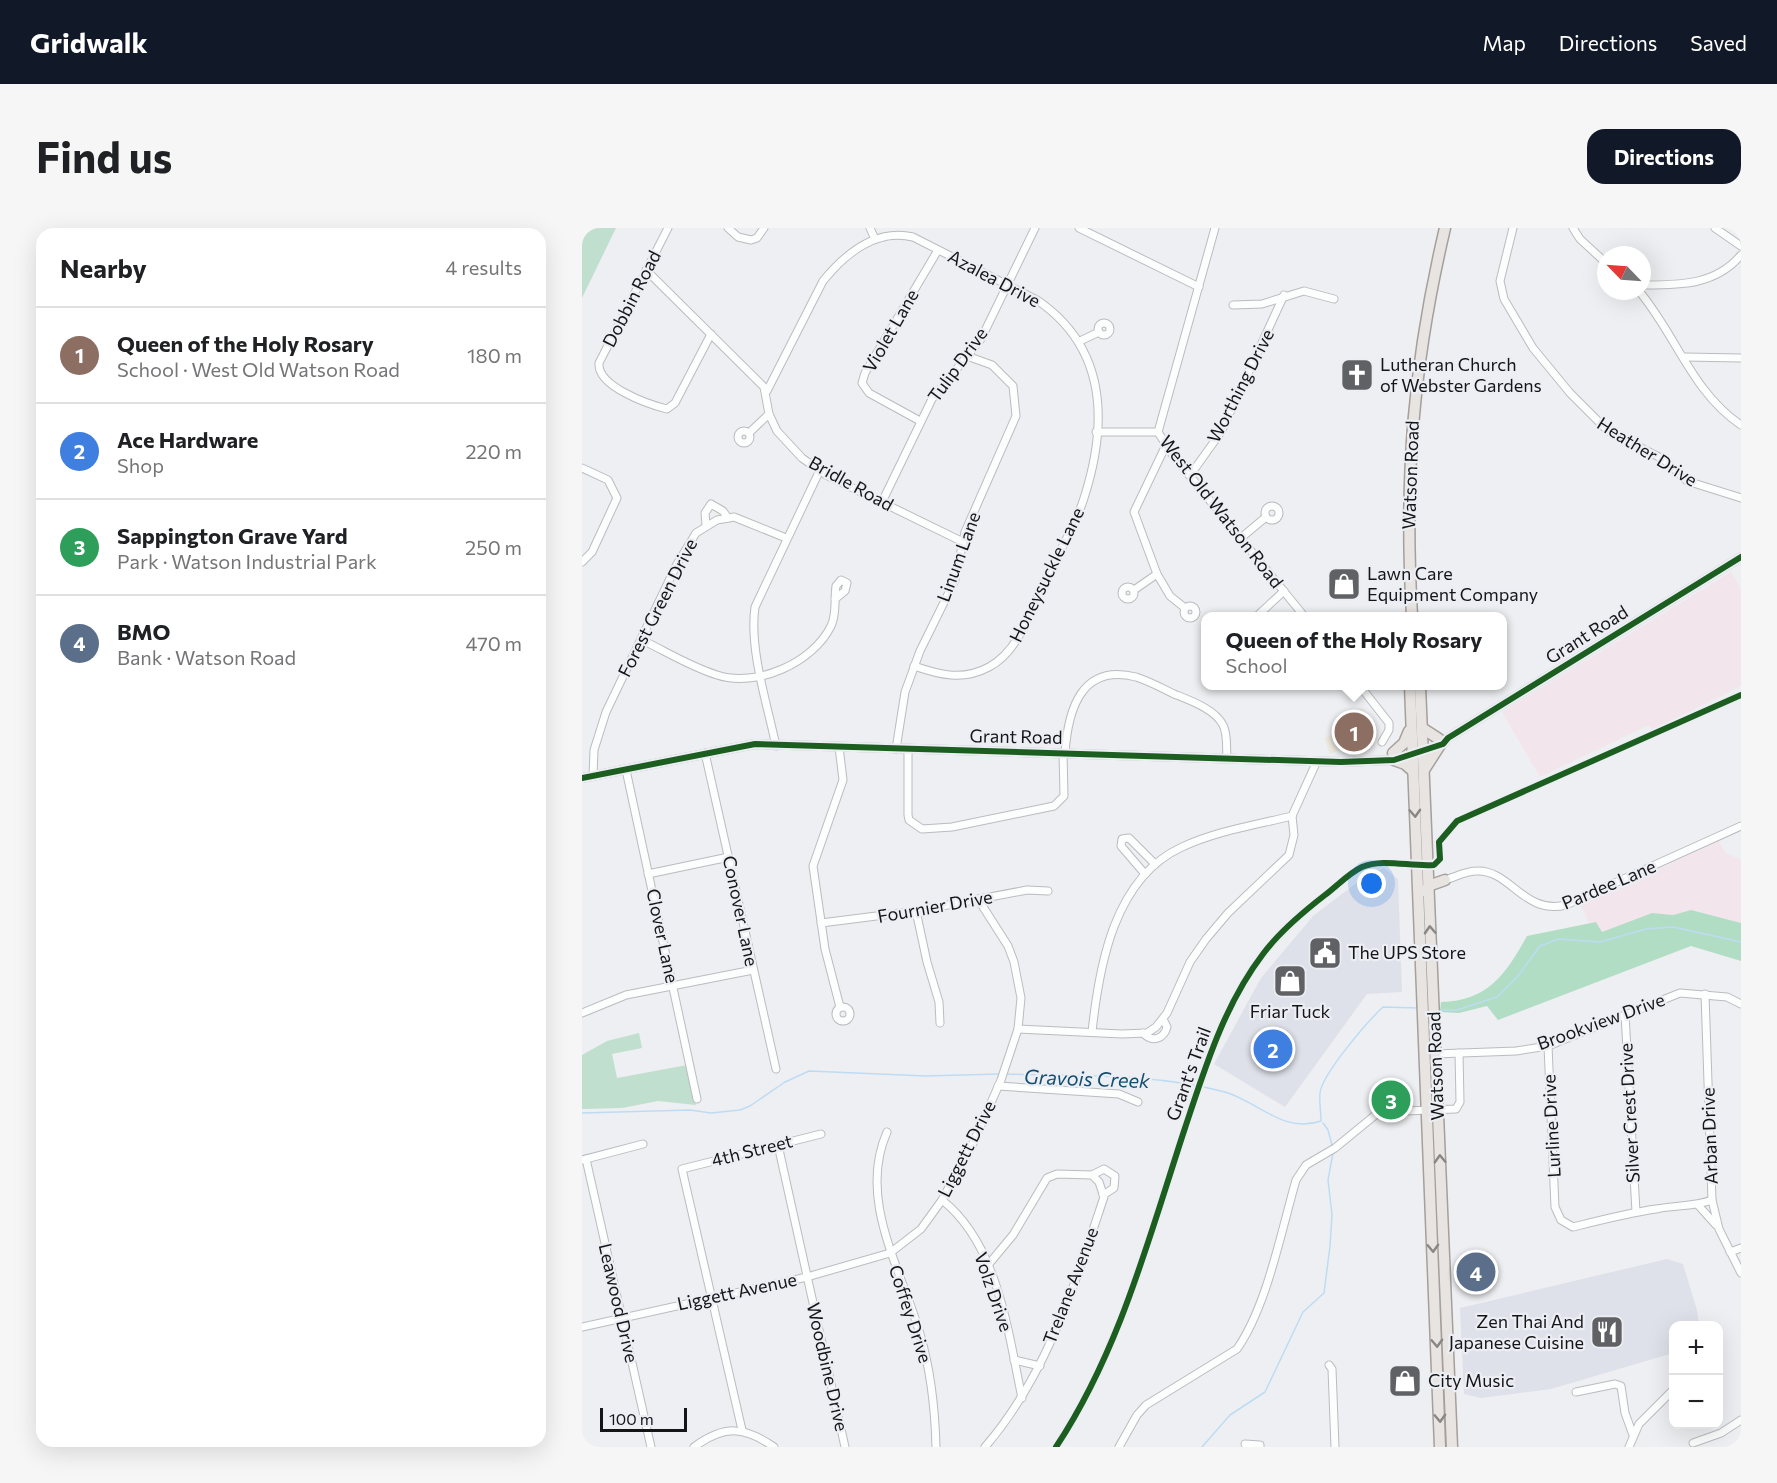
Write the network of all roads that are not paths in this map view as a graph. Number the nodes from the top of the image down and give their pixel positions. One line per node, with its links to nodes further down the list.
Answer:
1 (668, 228): 17 (street, Dobbin Road)
2 (728, 228): 3 (street)
3 (764, 228)
4 (870, 228): 12 (street)
5 (1035, 228): 18 (street, Tulip Drive)
6 (1080, 228): 20 (street)
7 (1215, 228): 20 (street, West Old Watson Road)
8 (1445, 228): 59 (main road, Watson Road)
9 (1513, 228): 42 (street, Heather Drive)
10 (1573, 228): 15 (street)
11 (1715, 228): 13 (street)
12 (874, 237): 14 (street, Azalea Drive); 31 (street)
13 (1741, 246)
14 (938, 249): 18 (street, Azalea Drive); 33 (street, Violet Lane)
15 (1597, 255)
16 (1741, 255): 19 (street)
17 (646, 270): 26 (street); 26 (street, Dobbin Road)
18 (1010, 285): 27 (street, Azalea Drive); 28 (street, Tulip Drive)
19 (1651, 285)
20 (1199, 287): 36 (street, West Old Watson Road)
21 (1284, 295): 22 (street); 24 (street); 41 (street, Worthing Drive)
22 (1334, 299)
23 (1645, 300): 29 (street)
24 (1233, 305)
25 (1099, 332): 27 (street)
26 (711, 334): 31 (street)
27 (1080, 341): 35 (street, Azalea Drive)
28 (967, 356): 33 (street, Tulip Drive); 49 (street, Linum Lane)
29 (1684, 357): 30 (street); 34 (street)
30 (1741, 358)
31 (767, 391): 32 (street, Bridle Road)
32 (769, 414): 37 (street); 40 (street, Bridle Road)
33 (920, 421): 43 (street, Tulip Drive)
34 (1741, 425)
35 (1096, 432): 36 (street); 61 (street, Honeysuckle Lane)
36 (1158, 432): 38 (street, West Old Watson Road)
37 (749, 433)
38 (1166, 445): 41 (street, West Old Watson Road); 52 (street)
39 (582, 468): 51 (street)
40 (820, 470): 43 (street, Bridle Road); 48 (street)
41 (1191, 474): 47 (street, West Old Watson Road)
42 (1741, 498)
43 (882, 502): 49 (street, Bridle Road)
44 (1266, 517): 47 (street)
45 (728, 518): 46 (street, Forest Green Drive); 46 (street); 48 (street)
46 (706, 525): 60 (street, Forest Green Drive)
47 (1242, 537): 54 (street, West Old Watson Road)
48 (786, 538): 62 (street)
49 (963, 542): 61 (street, Linum Lane)
50 (1741, 557): 67 (street, Grant Road)
51 (582, 562)
52 (1157, 574): 53 (street); 56 (street)
53 (1134, 590)
54 (1284, 591): 57 (street); 58 (street, West Old Watson Road)
55 (835, 599): 62 (street)
56 (1185, 608)
57 (1261, 612)
58 (1301, 612)
59 (1412, 612)
60 (642, 640): 62 (street); 81 (street, Forest Green Drive)
61 (914, 666): 71 (street, Linum Lane)
62 (762, 676): 69 (street)
63 (1363, 690): 68 (street)
64 (1411, 690): 66 (main road, Watson Road)
65 (1420, 690): 66 (main road, Watson Road)
66 (1417, 726): 67 (main road); 73 (main road, Watson Road); 77 (main road)
67 (1442, 741): 73 (street, Grant Road); 80 (main road)
68 (1382, 742)
69 (776, 746): 70 (street, Grant Road); 75 (street, Grant Road)
70 (839, 747): 71 (street, Grant Road); 94 (street)
71 (896, 749): 72 (street, Grant Road)
72 (908, 750): 74 (street, Grant Road); 74 (street)
73 (1417, 750): 77 (street, Grant Road); 80 (main road, Watson Road)
74 (1064, 752): 76 (street, Grant Road); 76 (street)
75 (705, 753): 79 (street, Grant Road); 85 (street, Conover Lane)
76 (1227, 757): 78 (street, Grant Road)
77 (1391, 757): 78 (street, Grant Road); 80 (main road)
78 (1317, 761): 83 (street)
79 (626, 770): 81 (street, Grant Road); 87 (street, Clover Lane)
80 (1418, 771): 90 (main road, Watson Road, one-way to 90); 90 (main road, Watson Road)
81 (593, 776): 82 (street, Grant Road)
82 (582, 778)
83 (1292, 816): 86 (street); 105 (street)
84 (1741, 826): 89 (street, Pardee Lane)
85 (729, 857): 87 (street); 95 (street, Conover Lane)
86 (1155, 864): 88 (street); 88 (street)
87 (648, 874): 96 (street, Clover Lane)
88 (1145, 874): 105 (street)
89 (1445, 880): 90 (main road); 90 (main road)
90 (1425, 889): 102 (main road, Watson Road)
91 (1048, 891): 92 (street, Fournier Drive)
92 (978, 899): 93 (street, Fournier Drive); 104 (street, Liggett Drive)
93 (916, 911): 94 (street, Fournier Drive); 103 (street)
94 (821, 923): 99 (street)
95 (753, 970): 96 (street); 109 (street, Conover Lane)
96 (672, 986): 100 (street); 111 (street, Clover Lane)
97 (1705, 994): 98 (street, Brookview Drive); 101 (street, Brookview Drive); 122 (street, Arban Drive)
98 (1741, 1004)
99 (840, 1007)
100 (582, 1013)
101 (1625, 1014): 106 (street, Brookview Drive); 124 (street, Silver Crest Drive)
102 (1429, 1018): 108 (main road, Watson Road); 113 (main road, Watson Road)
103 (940, 1023)
104 (1018, 1029): 105 (street); 110 (street, Liggett Drive)
105 (1092, 1032)
106 (1548, 1046): 107 (street, Brookview Drive); 124 (street, Lurline Drive)
107 (1459, 1053): 108 (street, Brookview Drive); 113 (street)
108 (1435, 1054): 113 (main road, Watson Road)
109 (776, 1069)
110 (1000, 1083): 112 (street); 121 (street, Liggett Drive)
111 (697, 1099)
112 (1138, 1102)
113 (1433, 1111): 154 (street); 156 (main road, Watson Road, one-way to 156); 157 (main road, Watson Road, one-way to 113)
114 (887, 1132): 127 (street, Coffey Drive)
115 (821, 1134): 117 (street, 4th Street)
116 (643, 1144): 118 (street)
117 (778, 1145): 131 (street, Woodbine Drive); 132 (street, 4th Street)
118 (584, 1159): 133 (street, Leawood Drive)
119 (1092, 1175): 120 (street); 120 (street, Trelane Avenue); 129 (street)
120 (1103, 1195): 137 (street, Trelane Avenue)
121 (942, 1200): 127 (street, Liggett Drive); 129 (street, Volz Drive)
122 (1712, 1200): 123 (street); 125 (street, Arban Drive)
123 (1698, 1205): 124 (street); 125 (street)
124 (1636, 1212)
125 (1719, 1229): 128 (street, Arban Drive)
126 (1741, 1248): 128 (street)
127 (890, 1252): 131 (street, Liggett Avenue); 152 (street, Coffey Drive)
128 (1730, 1252): 130 (street, Arban Drive)
129 (988, 1265): 135 (street, Volz Drive)
130 (1741, 1273)
131 (807, 1277): 132 (street, Liggett Avenue); 151 (street, Woodbine Drive)
132 (712, 1296): 133 (street, Liggett Avenue); 142 (street)
133 (622, 1318): 134 (street, Liggett Avenue); 148 (street, Leawood Drive)
134 (582, 1327)
135 (1014, 1360): 137 (street); 140 (street, Volz Drive)
136 (1329, 1365): 155 (street)
137 (1040, 1366): 140 (street, Trelane Avenue)
138 (1576, 1392): 143 (street)
139 (1669, 1393): 143 (street)
140 (1022, 1398): 153 (street, Trelane Avenue)
141 (1741, 1420): 144 (street)
142 (742, 1430): 149 (street); 150 (street)
143 (1633, 1435): 158 (street)
144 (1694, 1443)
145 (1245, 1444): 147 (street)
146 (1269, 1444): 147 (street)
147 (1260, 1446)
148 (651, 1447)
149 (694, 1447)
150 (774, 1447)
151 (845, 1447)
152 (936, 1447)
153 (985, 1447)
154 (1119, 1447)
155 (1335, 1447)
156 (1440, 1447)
157 (1452, 1447)
158 (1629, 1447)

